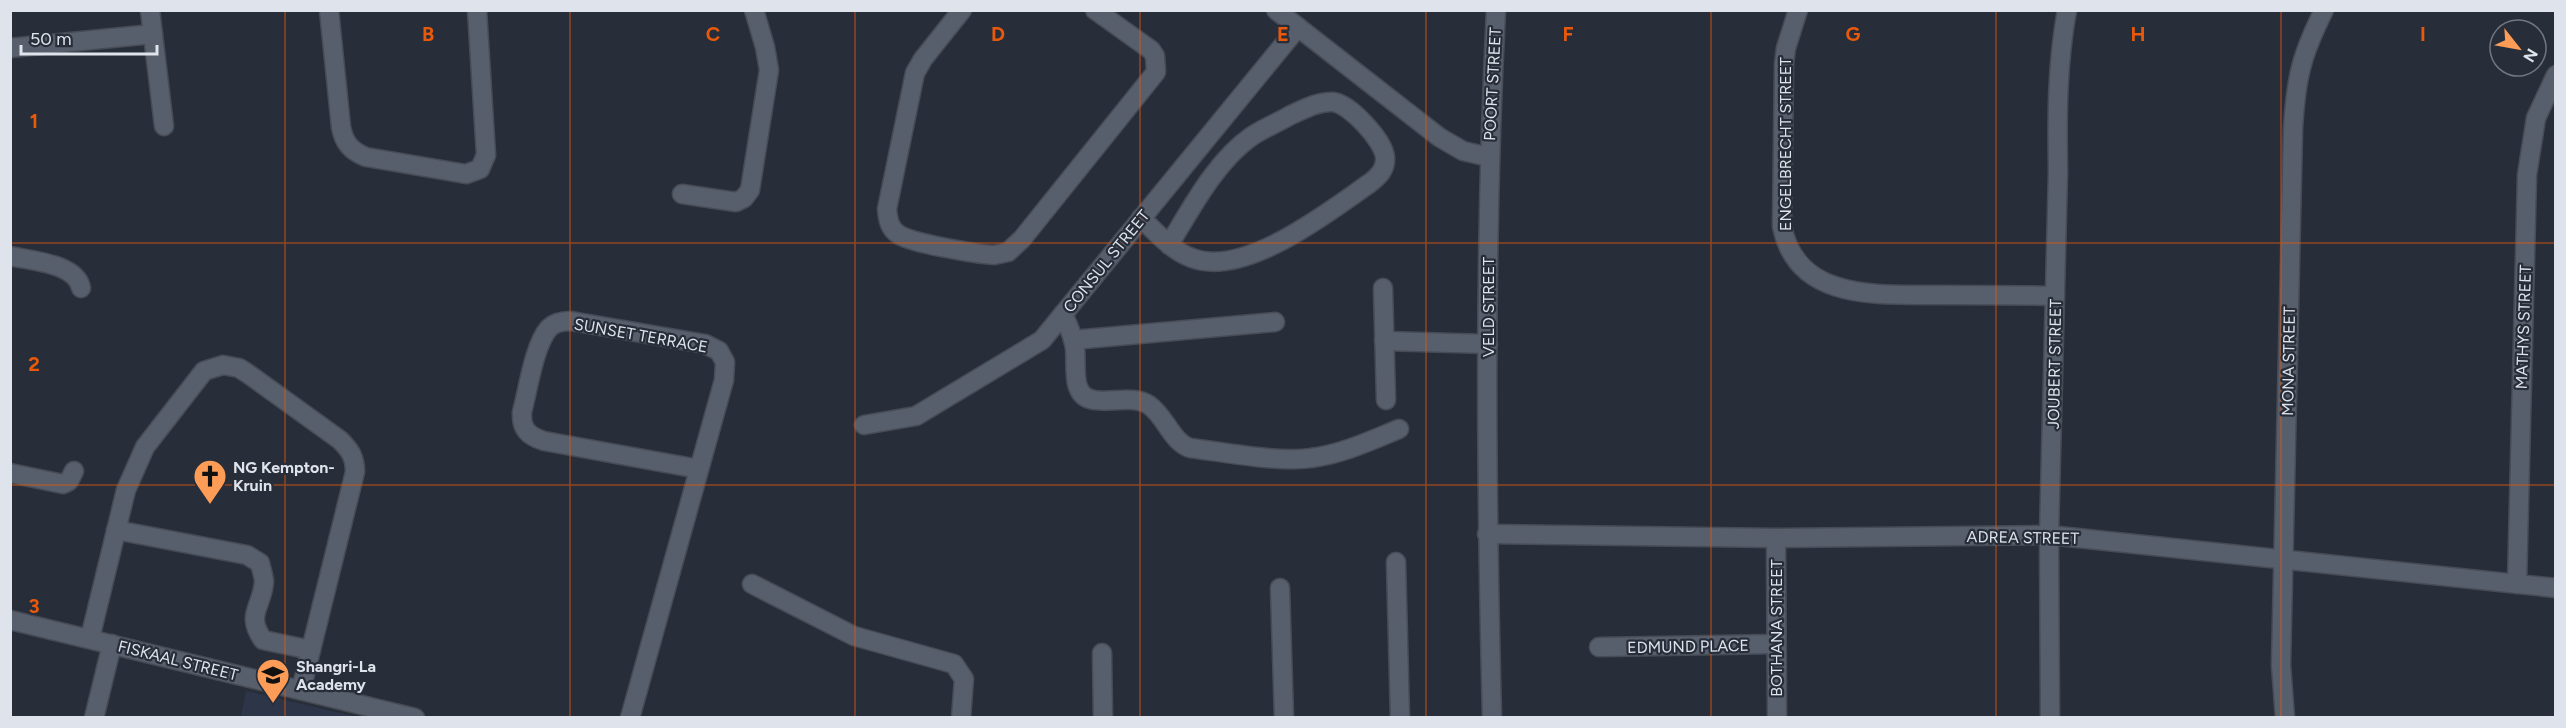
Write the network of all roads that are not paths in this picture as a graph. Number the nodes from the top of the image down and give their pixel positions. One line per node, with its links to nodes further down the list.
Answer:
1 (150, 10): 13 (street)
2 (329, 10): 3 (street)
3 (477, 10)
4 (754, 10): 18 (street)
5 (962, 10): 6 (street)
6 (1095, 10)
7 (1276, 10): 12 (street)
8 (1496, 10): 17 (street, POORT STREET)
9 (1798, 10): 24 (street, ENGELBRECHT STREET)
10 (2067, 10): 24 (street, JOUBERT STREET)
11 (2324, 10): 40 (street, MONA STREET)
12 (1298, 27): 17 (street); 19 (street, CONSUL STREET)
13 (153, 34): 14 (street); 16 (street)
14 (10, 48)
15 (2556, 75): 43 (street, MATHYS STREET)
16 (164, 126)
17 (1489, 157): 29 (street, VELD STREET)
18 (682, 194)
19 (1141, 218): 20 (street); 25 (street, CONSUL STREET)
20 (1169, 245): 20 (street)
21 (10, 256): 22 (street)
22 (81, 288)
23 (1383, 288): 28 (street)
24 (2055, 296): 38 (street, JOUBERT STREET)
25 (1063, 314): 27 (street); 31 (street, CONSUL STREET)
26 (1275, 322): 27 (street)
27 (1073, 340): 32 (street)
28 (1384, 341): 29 (street); 30 (street)
29 (1488, 344): 37 (street, VELD STREET)
30 (1386, 400)
31 (864, 425)
32 (1399, 429)
33 (699, 468): 33 (street, SUNSET TERRACE); 56 (street, SUNSET TERRACE)
34 (74, 471): 35 (street)
35 (10, 473)
36 (116, 530): 47 (street); 51 (street); 51 (street)
37 (1487, 534): 39 (street, ADREA STREET); 61 (street, VELD STREET)
38 (2049, 534): 39 (street, ADREA STREET); 40 (street, ADREA STREET); 63 (street, JOUBERT STREET)
39 (1776, 538): 49 (street, BOTHANA STREET)
40 (2284, 558): 43 (street, ADREA STREET); 64 (street, MONA STREET)
41 (1396, 562): 60 (street)
42 (752, 584): 57 (street)
43 (2517, 584): 45 (street, ADREA STREET)
44 (1280, 588): 59 (street)
45 (2556, 588)
46 (10, 620): 47 (street, FISKAAL STREET)
47 (90, 638): 48 (street, FISKAAL STREET)
48 (112, 644): 53 (street, FISKAAL STREET); 54 (street)
49 (1776, 644): 50 (street, EDMUND PLACE); 62 (street, BOTHANA STREET)
50 (1599, 647)
51 (311, 650): 53 (street)
52 (1102, 653): 58 (street)
53 (301, 690): 55 (street, FISKAAL STREET)
54 (94, 717)
55 (415, 717)
56 (630, 717)
57 (961, 717)
58 (1103, 717)
59 (1284, 717)
60 (1401, 717)
61 (1492, 717)
62 (1777, 717)
63 (2050, 717)
64 (2285, 717)

